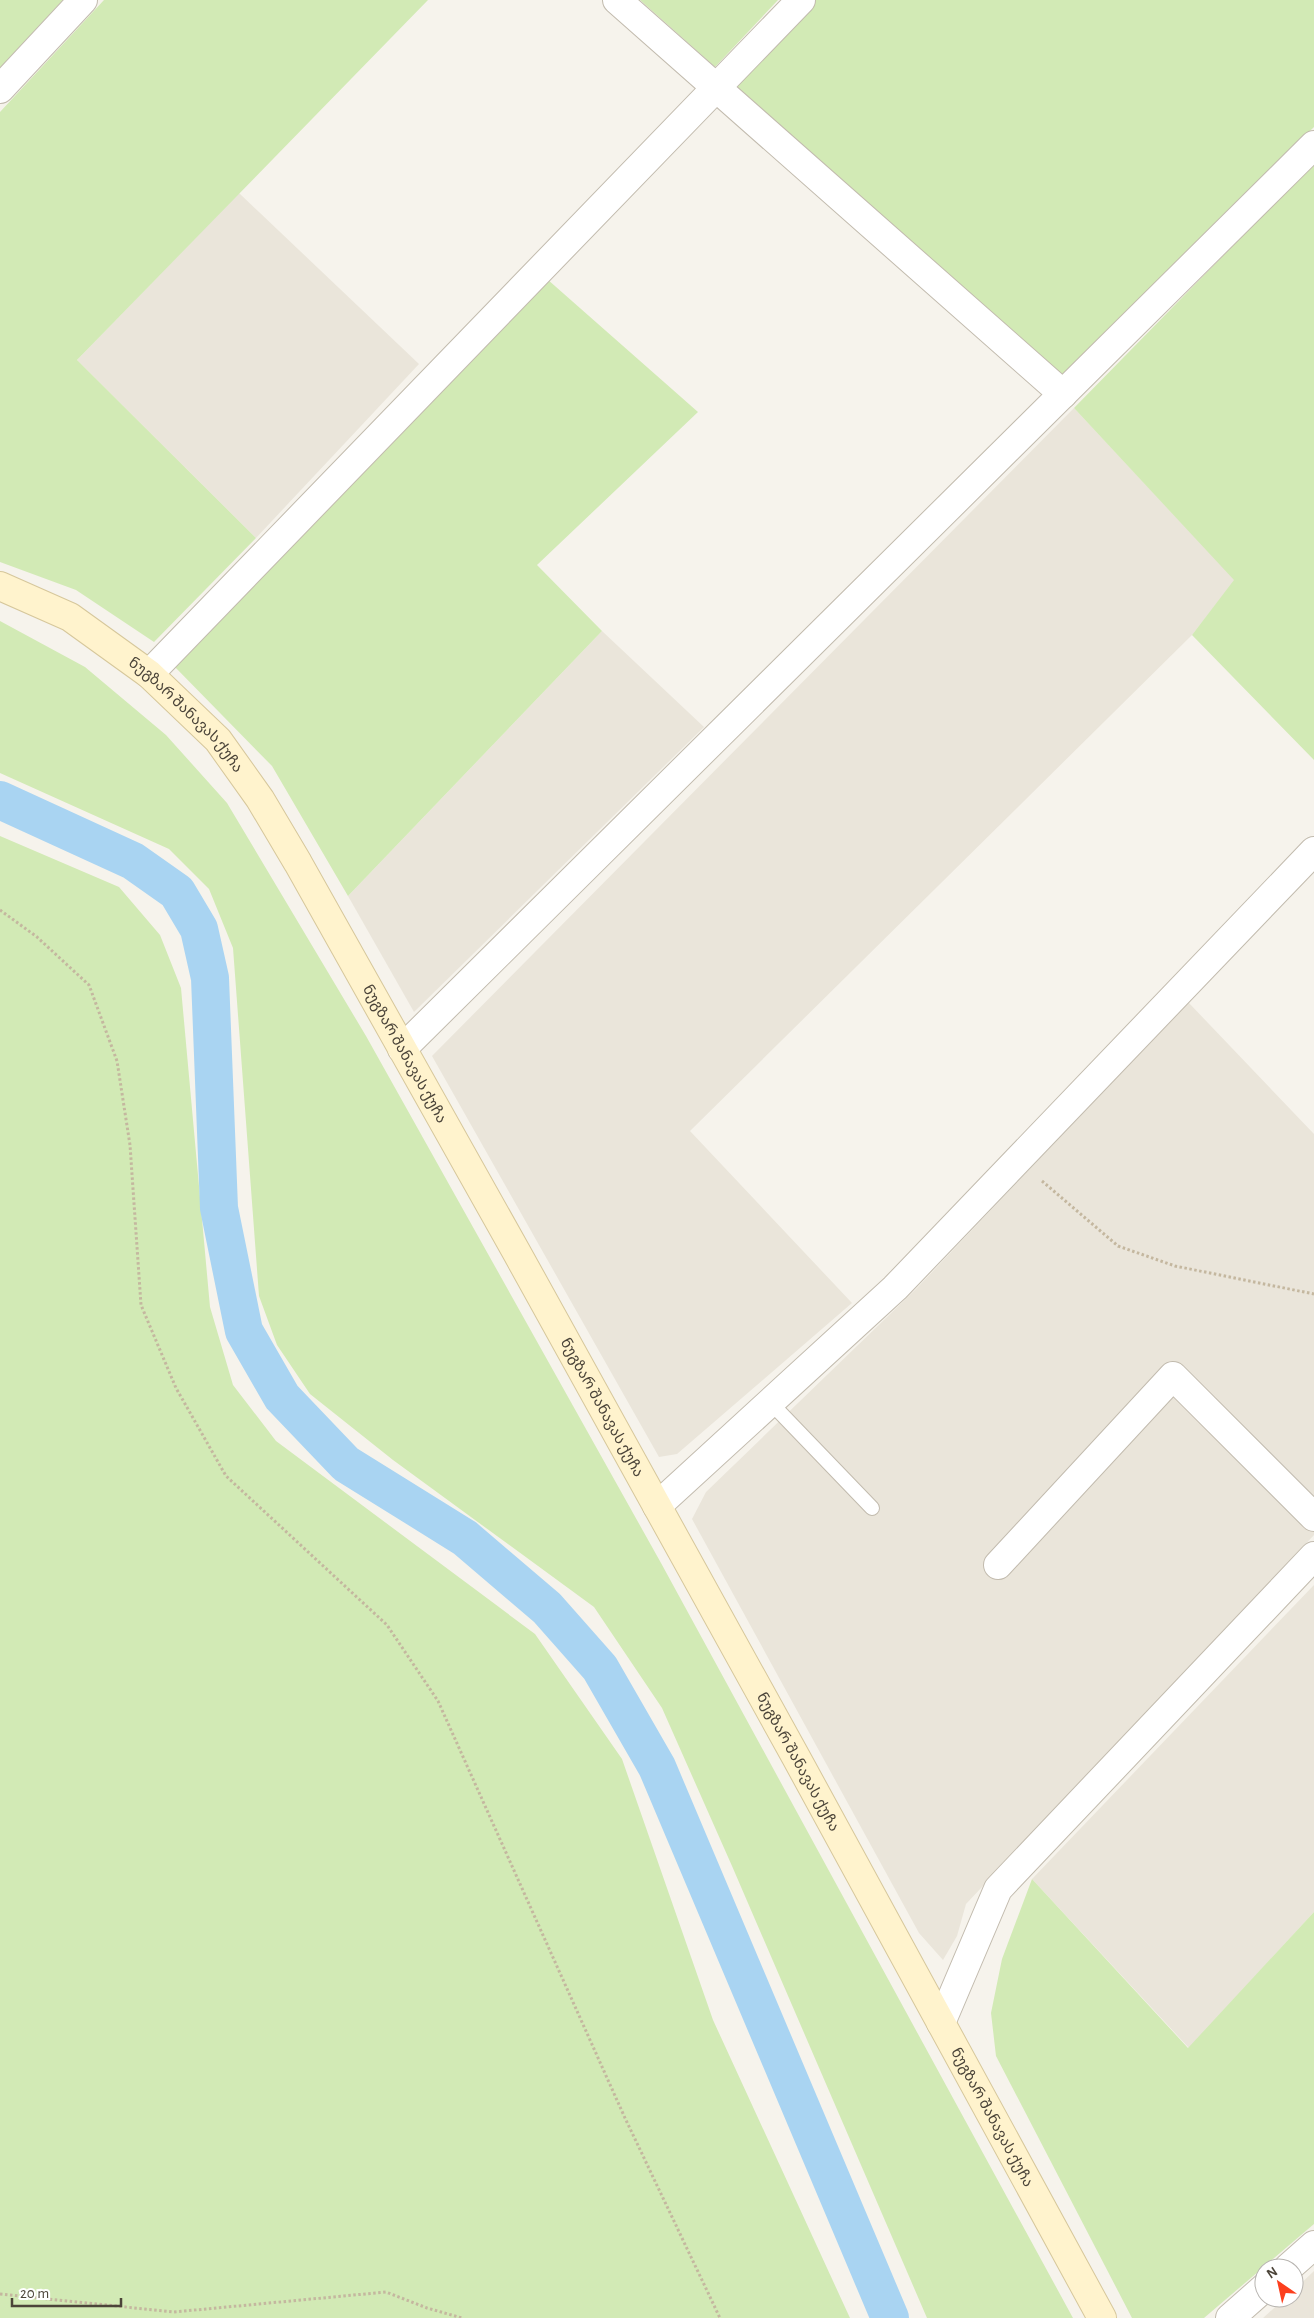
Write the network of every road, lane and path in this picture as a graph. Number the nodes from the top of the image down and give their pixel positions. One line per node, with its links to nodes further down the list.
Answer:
1 (83, 0): 5 (street)
2 (617, 0): 4 (street)
3 (801, 0): 4 (street)
4 (717, 88): 7 (street); 9 (street)
5 (0, 90)
6 (1314, 145): 7 (street)
7 (1063, 394): 12 (street)
8 (0, 586): 9 (main road, ნუგზარ შანავას ქუჩა)
9 (149, 674): 12 (main road, ნუგზარ შანავას ქუჩა)
10 (1314, 851): 13 (street)
11 (0, 910): 27 (path)
12 (402, 1049): 16 (main road, ნუგზარ შანავას ქუჩა)
13 (1018, 1160): 14 (path); 15 (street)
14 (1314, 1294)
15 (770, 1402): 16 (street); 17 (lane)
16 (657, 1506): 21 (main road, ნუგზარ შანავას ქუჩა)
17 (872, 1508)
18 (1314, 1517): 20 (street)
19 (1314, 1556): 21 (street)
20 (998, 1565)
21 (941, 2023): 28 (main road, ნუგზარ შანავას ქუჩა)
22 (1314, 2245): 23 (street)
23 (1299, 2258)
24 (0, 2294): 26 (path)
25 (1254, 2297): 29 (street)
26 (462, 2318)
27 (720, 2318)
28 (1102, 2318)
29 (1230, 2318)

